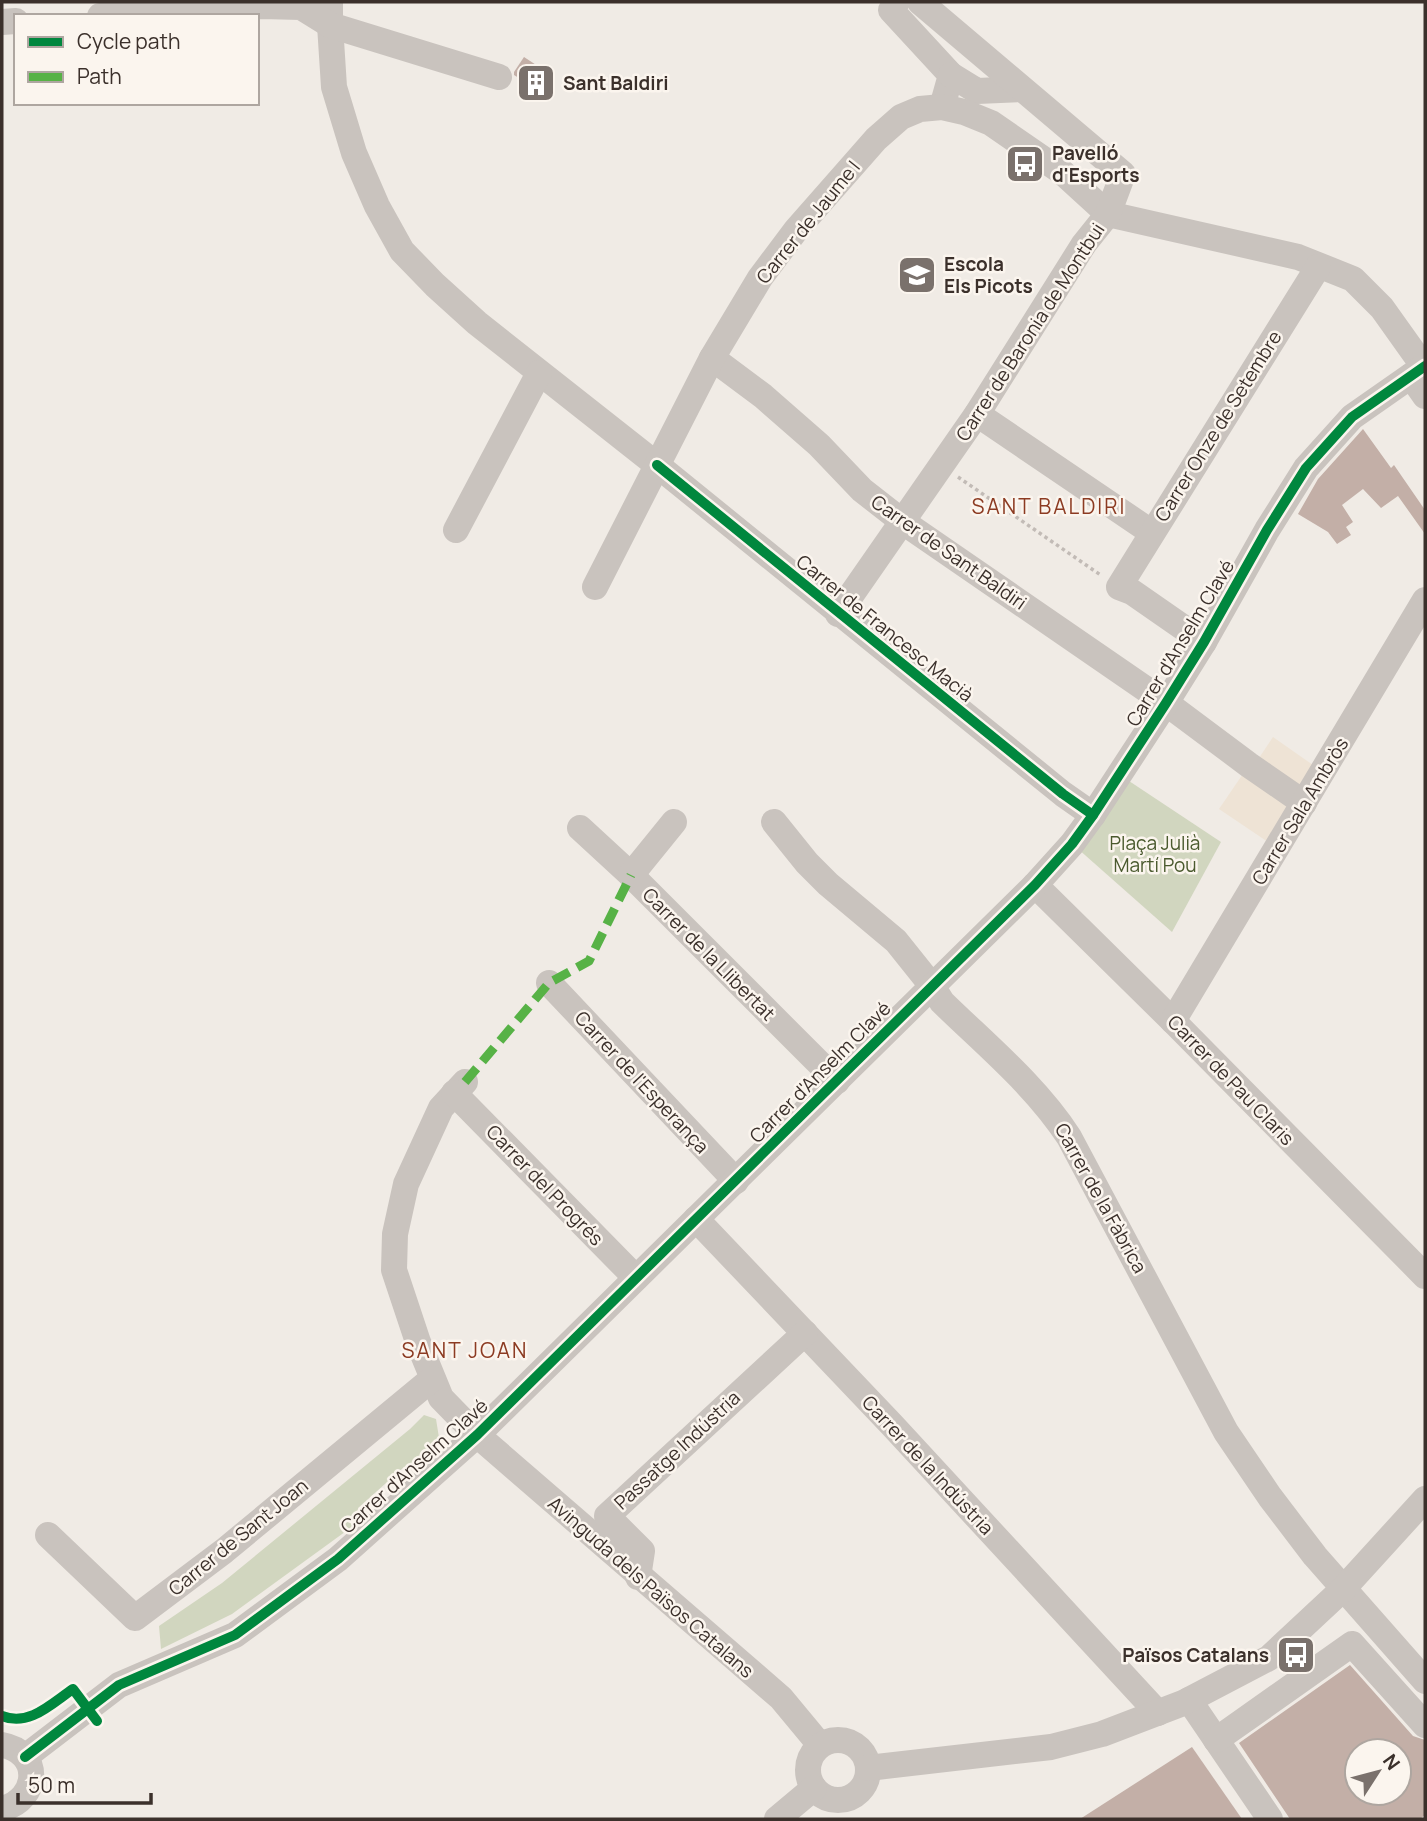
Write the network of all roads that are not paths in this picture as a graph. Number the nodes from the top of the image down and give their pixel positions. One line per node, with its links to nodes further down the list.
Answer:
1 (897, 2): 5 (street)
2 (920, 2): 7 (street)
3 (132, 14): 4 (street)
4 (330, 14): 6 (street); 12 (street, Carrer de Francesc Macià)
5 (951, 75): 7 (street); 8 (street)
6 (499, 77)
7 (1022, 89): 9 (street)
8 (942, 107): 9 (street, Carrer de Jaume I); 11 (street, Carrer de Jaume I)
9 (1108, 214): 10 (street, Carrer de Baronia de Montbui); 14 (street, Carrer de Baronia de Montbui)
10 (1318, 267): 13 (street, Carrer de Baronia de Montbui); 18 (street, Carrer Onze de Setembre)
11 (712, 358): 15 (street, Carrer de Jaume I); 16 (street, Carrer de Sant Baldiri)
12 (538, 373): 15 (street, Carrer de Francesc Macià); 17 (street)
13 (1421, 376): 22 (street, Carrer d'Anselm Clavé)
14 (977, 414): 16 (street, Carrer de Baronia de Montbui); 18 (street)
15 (657, 466): 19 (street, Carrer de Jaume I); 21 (street, Carrer de Francesc Macià)
16 (903, 522): 21 (street, Carrer de Baronia de Montbui); 23 (street, Carrer de Sant Baldiri)
17 (456, 530)
18 (1151, 532): 22 (street, Carrer Onze de Setembre)
19 (596, 587)
20 (1425, 600): 24 (street, Carrer Sala Ambròs)
21 (838, 614): 25 (street, Carrer de Francesc Macià)
22 (1204, 642): 23 (street, Carrer d'Anselm Clavé)
23 (1166, 703): 24 (street, Carrer de Sant Baldiri); 25 (street, Carrer d'Anselm Clavé)
24 (1304, 803): 33 (street, Carrer Sala Ambròs)
25 (1093, 815): 30 (street, Carrer d'Anselm Clavé)
26 (674, 822): 29 (street)
27 (774, 822): 32 (street, Carrer de la Fàbrica)
28 (580, 828): 29 (street, Carrer de la Llibertat)
29 (631, 875): 34 (street, Carrer de la Llibertat)
30 (1035, 885): 32 (street, Carrer d'Anselm Clavé); 33 (street, Carrer de Pau Claris)
31 (549, 983): 36 (street, Carrer de l'Esperança)
32 (932, 986): 34 (street, Carrer d'Anselm Clavé); 46 (street, Carrer de la Fàbrica)
33 (1173, 1021): 38 (street, Carrer de Pau Claris)
34 (837, 1081): 36 (street, Carrer d'Anselm Clavé)
35 (460, 1088): 39 (street, Carrer del Progrés); 41 (street, Avinguda dels Països Catalans)
36 (736, 1181): 37 (street, Carrer d'Anselm Clavé)
37 (696, 1219): 39 (street, Carrer d'Anselm Clavé); 40 (street, Carrer de la Indústria)
38 (1425, 1276)
39 (636, 1278): 42 (street, Carrer d'Anselm Clavé)
40 (805, 1333): 45 (street, Passatge Indústria); 49 (street, Carrer de la Indústria)
41 (432, 1379): 42 (street, Avinguda dels Països Catalans); 44 (street, Carrer de Sant Joan)
42 (477, 1436): 45 (street, Avinguda dels Països Catalans); 53 (street, Carrer d'Anselm Clavé)
43 (1425, 1499): 46 (street)
44 (43, 1537)
45 (638, 1577): 52 (street, Avinguda dels Països Catalans)
46 (1343, 1589): 47 (street, Carrer de la Fàbrica); 48 (street)
47 (1425, 1681)
48 (1189, 1700): 49 (street); 51 (street)
49 (1158, 1713): 54 (street)
50 (1423, 1717): 51 (street)
51 (1216, 1741): 59 (street)
52 (820, 1745): 54 (street); 55 (street)
53 (13, 1751): 56 (street)
54 (868, 1768): 57 (street)
55 (814, 1788): 57 (street); 58 (street)
56 (2, 1810)
57 (844, 1810)
58 (777, 1819)
59 (1270, 1819)

